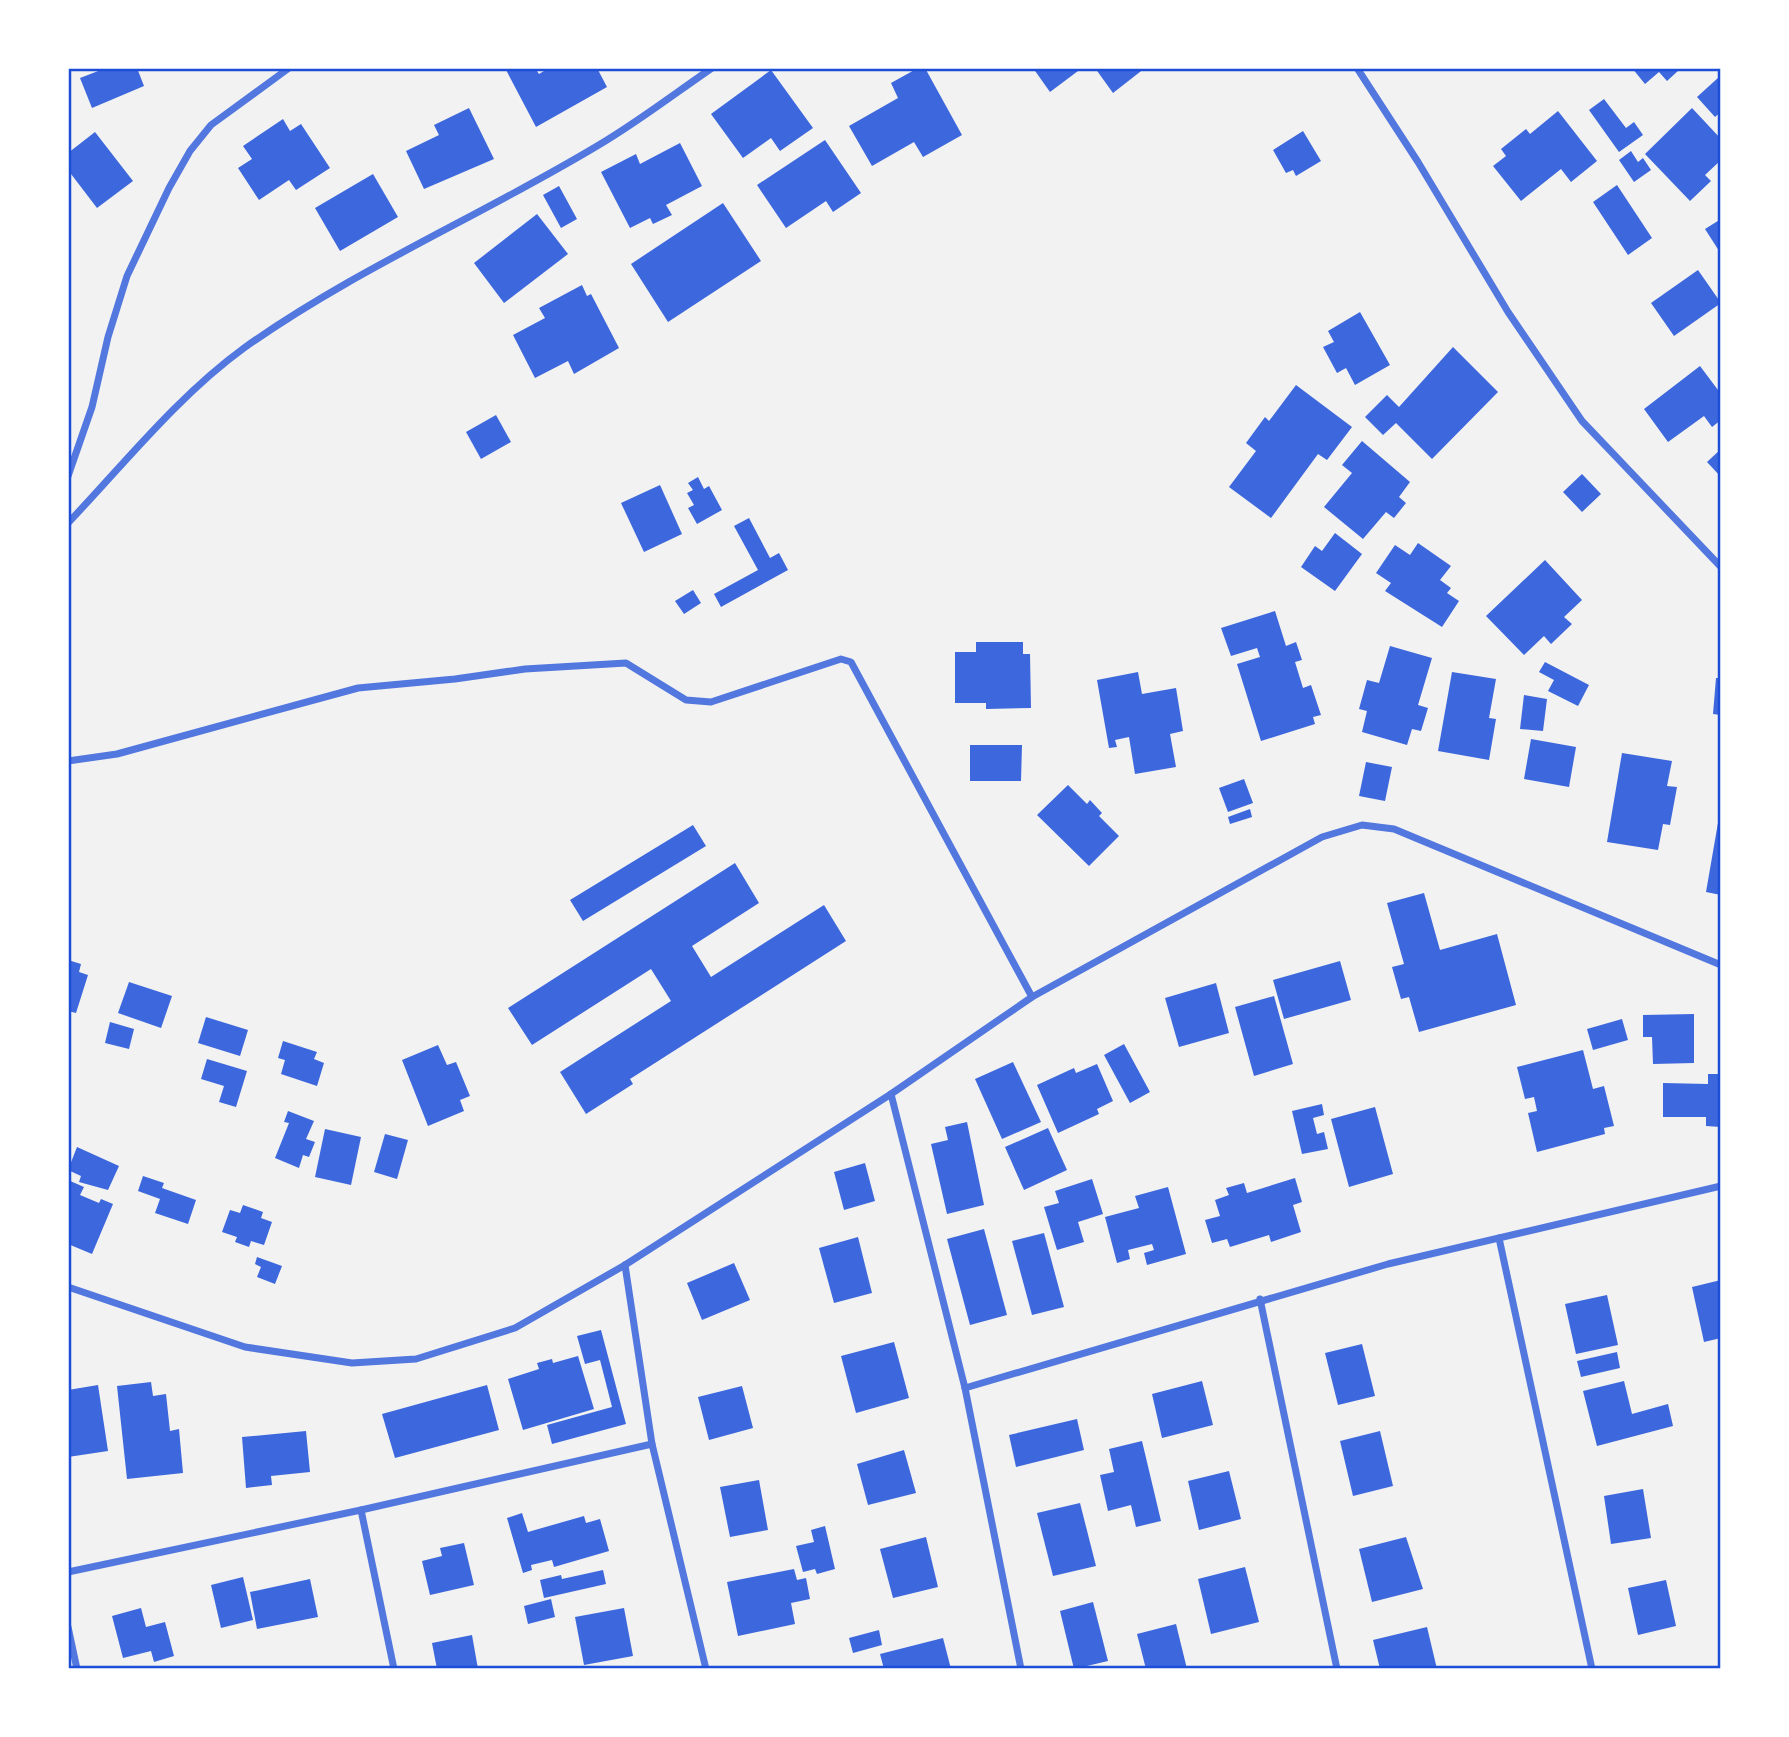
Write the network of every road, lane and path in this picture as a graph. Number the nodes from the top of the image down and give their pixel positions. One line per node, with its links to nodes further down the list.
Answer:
1 (289, 68): 4 (street)
2 (712, 68): 5 (street)
3 (1357, 68): 6 (street)
4 (68, 476)
5 (68, 523)
6 (1721, 567)
7 (68, 761): 9 (street)
8 (1721, 965): 9 (street)
9 (1032, 997): 10 (street)
10 (891, 1094): 13 (street); 16 (street)
11 (1721, 1186): 12 (street)
12 (1499, 1238): 15 (street); 26 (street)
13 (625, 1265): 14 (street); 17 (street)
14 (68, 1287)
15 (1260, 1299): 16 (street); 25 (street)
16 (965, 1388): 24 (street)
17 (652, 1444): 18 (street); 23 (street)
18 (361, 1510): 19 (street); 22 (street)
19 (68, 1572)
20 (68, 1627): 21 (street)
21 (77, 1669)
22 (394, 1669)
23 (706, 1669)
24 (1021, 1669)
25 (1336, 1669)
26 (1592, 1669)

